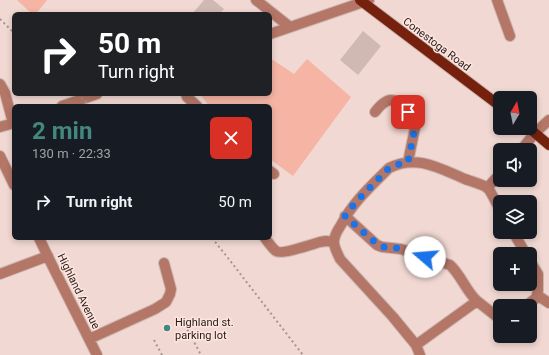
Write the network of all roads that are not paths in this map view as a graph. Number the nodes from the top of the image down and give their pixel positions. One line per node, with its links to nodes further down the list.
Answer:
1 (256, 0): 4 (street)
2 (498, 0): 8 (street)
3 (364, 1): 6 (street); 12 (main road, Conestoga Road)
4 (271, 12)
5 (272, 13): 6 (street)
6 (290, 27): 7 (street)
7 (272, 33)
8 (510, 36)
9 (0, 84): 16 (street)
10 (91, 96): 13 (street)
11 (187, 96): 14 (street)
12 (493, 101)
13 (68, 104)
14 (195, 104)
15 (375, 112): 24 (street)
16 (12, 116)
17 (549, 120): 20 (street)
18 (12, 124): 19 (street)
19 (0, 127)
20 (537, 127)
21 (537, 134): 22 (main road)
22 (549, 145)
23 (0, 156): 25 (street)
24 (408, 162): 27 (street); 29 (street)
25 (12, 181)
26 (493, 182): 27 (street)
27 (488, 188): 28 (street)
28 (493, 197)
29 (345, 216): 32 (street); 39 (street)
30 (40, 240): 33 (street, Highland Avenue)
31 (267, 240): 32 (street)
32 (334, 242): 43 (street)
33 (48, 256): 36 (street); 42 (street, Highland Avenue)
34 (164, 263): 42 (street)
35 (537, 272): 37 (street)
36 (0, 274)
37 (537, 295): 38 (street); 40 (street)
38 (535, 299)
39 (477, 301): 41 (street); 43 (street)
40 (549, 303)
41 (493, 314)
42 (89, 339): 44 (street, Highland Avenue)
43 (418, 350)
44 (97, 355)

